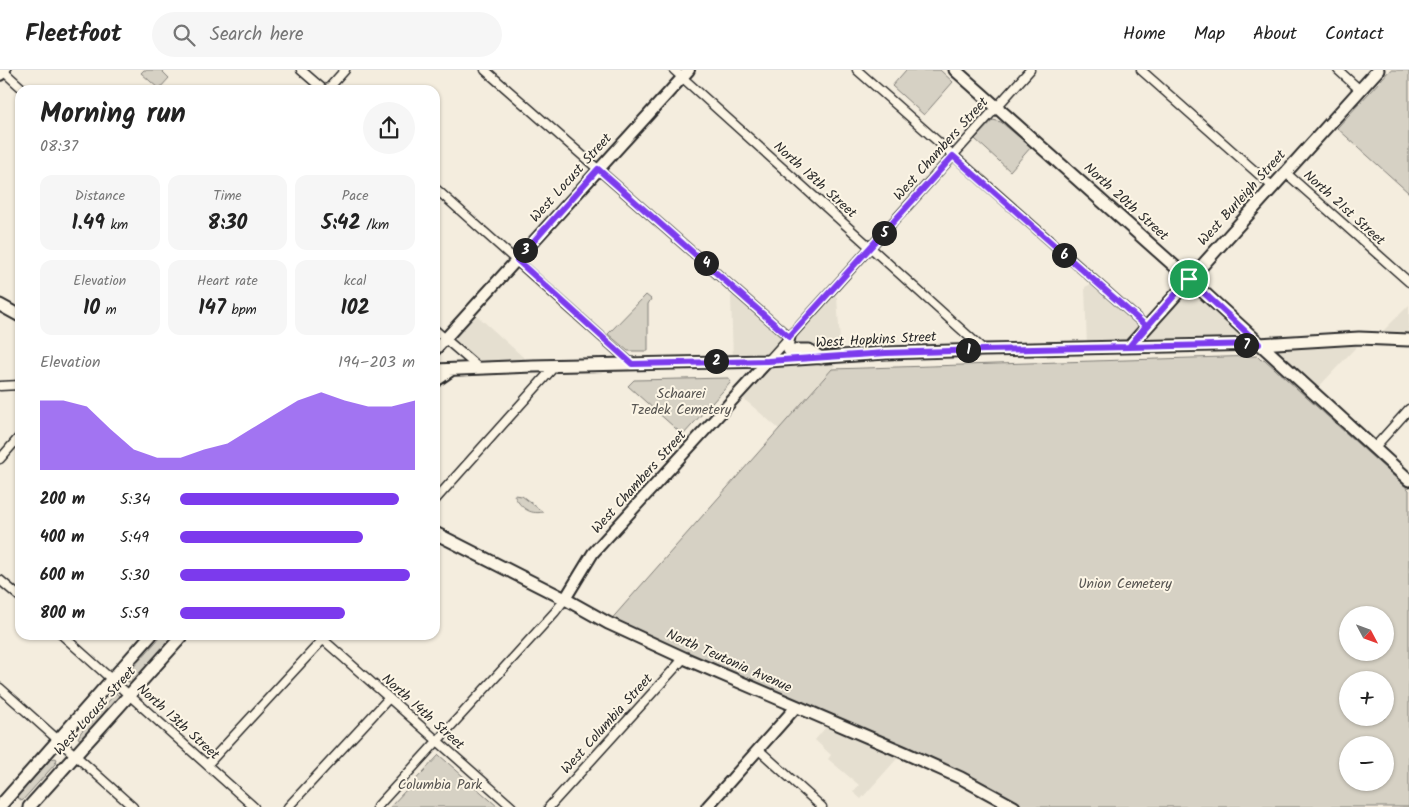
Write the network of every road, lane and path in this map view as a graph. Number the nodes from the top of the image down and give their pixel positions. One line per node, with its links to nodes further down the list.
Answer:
1 (302, 70): 14 (street)
2 (345, 70): 15 (street)
3 (485, 70): 19 (street)
4 (674, 70): 12 (street, North 18th Street)
5 (857, 70): 18 (street)
6 (955, 70): 17 (main road, North 20th Street)
7 (1030, 70): 17 (street, West Chambers Street)
8 (1141, 70): 21 (street)
9 (1338, 70): 16 (street)
10 (1378, 70): 16 (main road, West Burleigh Street)
11 (3, 72): 13 (street)
12 (686, 74): 19 (street, West Locust Street); 23 (street, North 18th Street)
13 (18, 85)
14 (319, 85)
15 (330, 85)
16 (1360, 90): 20 (main road, West Burleigh Street)
17 (997, 107): 18 (street, West Chambers Street); 25 (main road, North 20th Street)
18 (953, 156): 23 (street, West Chambers Street); 29 (street)
19 (598, 169): 24 (street, West Locust Street); 31 (street)
20 (1286, 173): 21 (main road, West Burleigh Street); 26 (street, North 21st Street)
21 (1273, 187): 25 (main road, West Burleigh Street)
22 (440, 192): 24 (street)
23 (871, 247): 31 (street, West Chambers Street); 37 (street, North 18th Street)
24 (517, 260): 32 (street, West Locust Street); 40 (street)
25 (1189, 279): 29 (main road, West Burleigh Street); 35 (main road, North 20th Street)
26 (1409, 282)
27 (0, 305): 28 (main road)
28 (15, 313)
29 (1146, 326): 36 (main road, West Burleigh Street)
30 (440, 334): 32 (street)
31 (789, 337): 38 (main road); 39 (street, West Chambers Street)
32 (445, 339): 34 (street, West Locust Street); 42 (street)
33 (1409, 340): 35 (main road, West Hopkins Street)
34 (440, 344)
35 (1259, 344): 36 (main road, West Hopkins Street); 50 (main road, North 20th Street)
36 (1129, 347): 37 (main road, West Hopkins Street)
37 (984, 350): 38 (main road, West Hopkins Street)
38 (821, 358): 39 (main road, West Hopkins Street)
39 (768, 361): 40 (main road, West Hopkins Street); 57 (street, West Chambers Street)
40 (632, 364): 41 (main road, West Hopkins Street)
41 (555, 366): 42 (main road, West Hopkins Street); 53 (street)
42 (479, 368): 44 (main road, West Hopkins Street)
43 (440, 370): 44 (main road, West Hopkins Street)
44 (451, 370): 45 (main road)
45 (440, 378)
46 (15, 385): 47 (street)
47 (0, 386)
48 (1409, 409): 50 (street)
49 (15, 442): 51 (street)
50 (1374, 448): 52 (main road, North 20th Street)
51 (0, 459)
52 (1409, 480)
53 (440, 494)
54 (440, 536): 57 (main road, North Teutonia Avenue)
55 (0, 580): 56 (street)
56 (15, 593)
57 (565, 599): 63 (main road, North Teutonia Avenue); 70 (street, West Chambers Street)
58 (68, 640): 64 (street, North 13th Street)
59 (147, 640): 64 (main road, West Locust Street)
60 (178, 640): 66 (main road, West Locust Street)
61 (318, 640): 73 (street)
62 (326, 640): 67 (street, North 14th Street)
63 (684, 658): 68 (main road, North Teutonia Avenue); 81 (street, West Columbia Street)
64 (112, 679): 66 (street, North 13th Street); 69 (main road, West Locust Street)
65 (0, 688): 69 (street)
66 (130, 694): 72 (main road, West Locust Street); 73 (street, North 13th Street)
67 (389, 698): 70 (street, North 14th Street); 78 (street)
68 (796, 707): 71 (street); 84 (main road, North Teutonia Avenue)
69 (59, 741): 72 (street); 74 (main road, West Locust Street)
70 (437, 741): 79 (street, West Chambers Street); 80 (street, North 14th Street)
71 (759, 750): 82 (street); 83 (street)
72 (75, 756): 75 (main road, West Locust Street); 76 (street)
73 (207, 765): 77 (street, North 13th Street)
74 (0, 806)
75 (30, 807)
76 (133, 807)
77 (254, 807)
78 (288, 807)
79 (377, 807)
80 (512, 807)
81 (549, 807)
82 (708, 807)
83 (822, 807)
84 (1014, 807)

